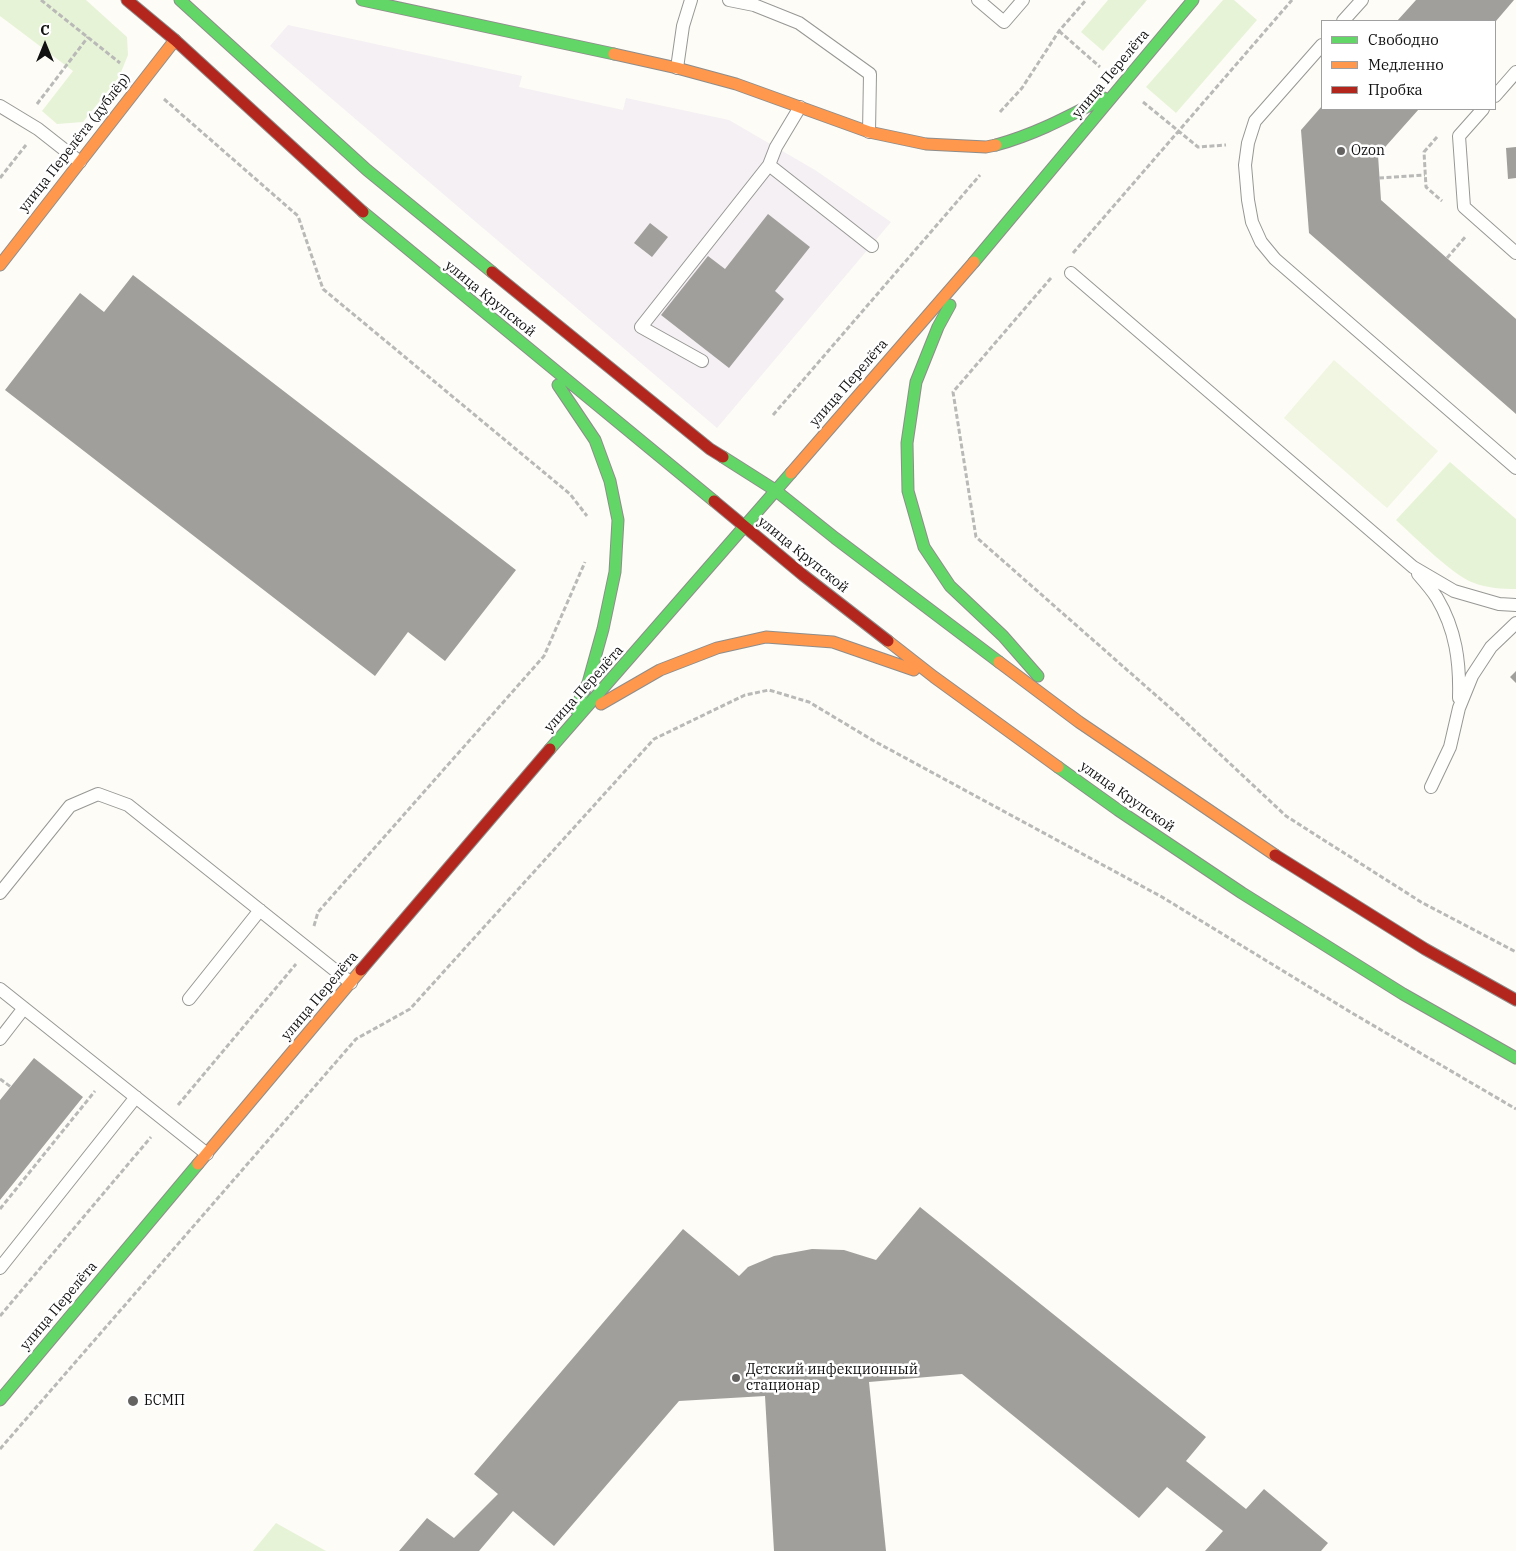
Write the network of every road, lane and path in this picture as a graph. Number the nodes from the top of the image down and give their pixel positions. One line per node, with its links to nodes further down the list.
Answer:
1 (41, 0): 15 (path)
2 (127, 0): 16 (main road, улица Крупской)
3 (180, 0): 53 (main road, улица Крупской)
4 (362, 0): 19 (main road)
5 (691, 0): 19 (lane)
6 (729, 0): 31 (lane)
7 (978, 0): 8 (lane)
8 (1022, 0)
9 (1086, 0): 14 (path)
10 (1193, 0): 22 (main road, улица Перелёта)
11 (1292, 0): 30 (path)
12 (1362, 0): 13 (lane)
13 (1344, 20)
14 (1059, 31): 18 (path); 29 (path)
15 (88, 37): 21 (path); 26 (path)
16 (175, 40): 21 (main road, улица Перелёта (дублёр)); 49 (main road, улица Крупской)
17 (1321, 46): 52 (lane)
18 (1100, 67)
19 (677, 68): 27 (main road)
20 (1516, 72): 23 (lane)
21 (142, 82): 34 (main road, улица Перелёта (дублёр)); 54 (path)
22 (1116, 91): 31 (main road); 45 (main road, улица Перелёта)
23 (1496, 95)
24 (1142, 102): 30 (path)
25 (0, 106): 34 (lane)
26 (36, 106)
27 (800, 107): 31 (main road); 35 (lane)
28 (1482, 110): 42 (lane)
29 (994, 119)
30 (1178, 131): 32 (path); 43 (path)
31 (869, 132)
32 (1198, 147)
33 (1424, 152): 37 (path)
34 (80, 162): 46 (main road, улица Перелёта (дублёр))
35 (768, 165): 41 (lane); 50 (lane)
36 (986, 169): 51 (path)
37 (1425, 175): 38 (path); 39 (path)
38 (1379, 178)
39 (1426, 187)
40 (1460, 243): 44 (path)
41 (872, 246)
42 (1516, 253)
43 (1069, 258)
44 (1447, 258)
45 (977, 259): 53 (main road, улица Перелёта); 62 (main road)
46 (0, 265)
47 (1056, 273): 68 (path)
48 (1071, 273): 57 (lane)
49 (540, 359): 55 (main road, улица Крупской); 63 (main road)
50 (702, 361)
51 (772, 414)
52 (1516, 468)
53 (775, 490): 55 (main road, улица Перелёта); 62 (main road, улица Крупской)
54 (592, 522)
55 (744, 526): 60 (main road, улица Крупской); 63 (main road, улица Перелёта)
56 (588, 555): 67 (path)
57 (1414, 567): 58 (lane); 61 (lane)
58 (1516, 605)
59 (1516, 623): 61 (lane)
60 (934, 677): 63 (main road); 75 (main road, улица Крупской)
61 (1459, 708): 64 (lane)
62 (1079, 722): 72 (main road, улица Крупской)
63 (564, 733): 69 (main road, улица Перелёта)
64 (1431, 787)
65 (0, 893): 66 (lane)
66 (260, 910): 67 (lane); 71 (lane)
67 (308, 949): 69 (lane); 81 (path)
68 (1516, 952)
69 (351, 983): 82 (main road, улица Перелёта)
70 (0, 989): 73 (lane)
71 (189, 999)
72 (1516, 1000)
73 (24, 1008): 74 (lane); 79 (lane)
74 (0, 1039)
75 (1516, 1058)
76 (0, 1079): 77 (path)
77 (11, 1087)
78 (95, 1090): 83 (path)
79 (136, 1098): 81 (lane); 84 (lane)
80 (1516, 1109): 87 (path)
81 (165, 1121): 82 (lane); 85 (path)
82 (207, 1154): 86 (main road, улица Перелёта)
83 (0, 1209)
84 (0, 1268)
85 (0, 1316)
86 (0, 1400)
87 (0, 1449)

